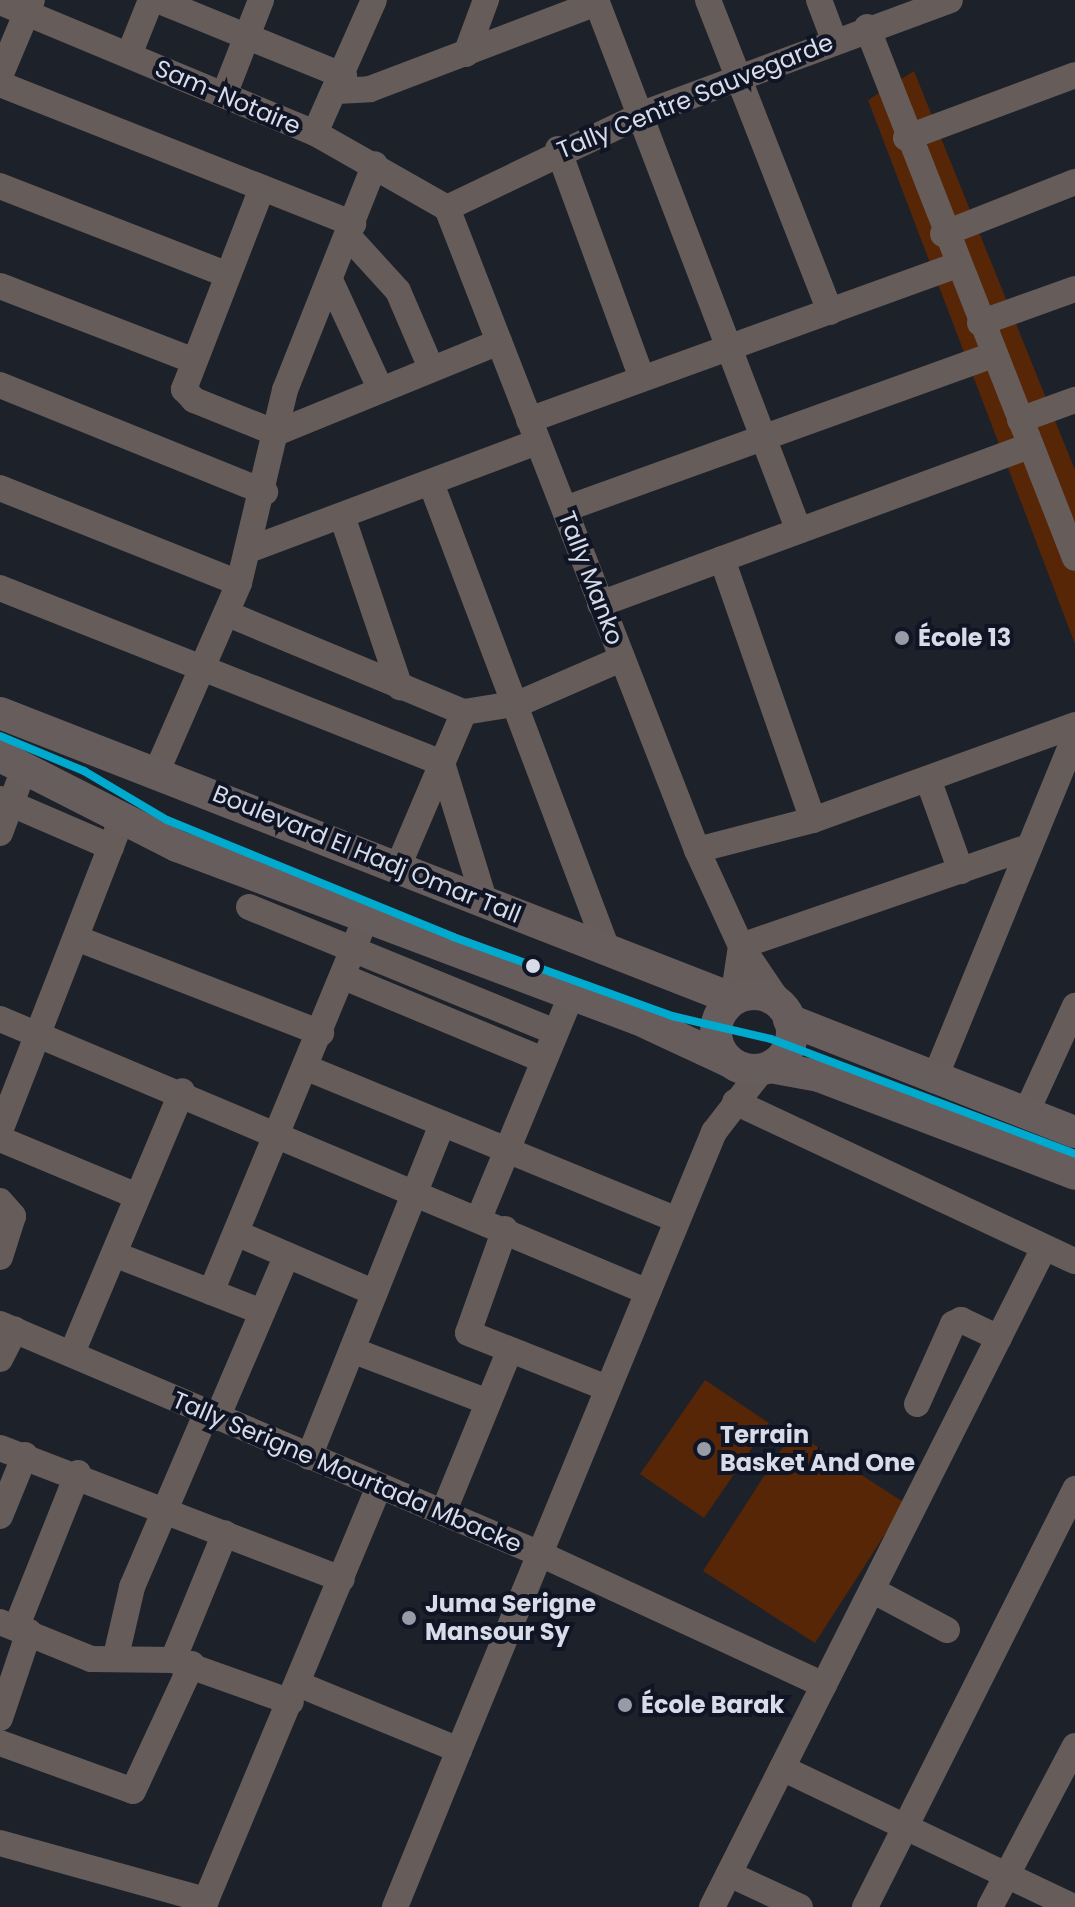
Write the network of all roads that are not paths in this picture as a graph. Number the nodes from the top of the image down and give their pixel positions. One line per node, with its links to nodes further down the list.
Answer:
1 (151, 0): 16 (street)
2 (157, 0): 13 (street)
3 (261, 0): 13 (street)
4 (374, 0): 21 (street)
5 (486, 0): 15 (street)
6 (708, 0): 19 (street)
7 (819, 0): 14 (street)
8 (0, 2): 11 (street, Sam-Notaire)
9 (595, 2): 15 (street); 23 (street)
10 (935, 3): 12 (street, Tally Centre Sauvegarde)
11 (29, 6): 16 (street, Sam-Notaire); 18 (street)
12 (867, 27): 14 (street, Tally Centre Sauvegarde); 25 (street)
13 (247, 36): 21 (street); 22 (street)
14 (834, 40): 19 (street, Tally Centre Sauvegarde)
15 (466, 54): 21 (street)
16 (129, 55): 22 (street, Sam-Notaire)
17 (1075, 75): 25 (street)
18 (0, 76)
19 (739, 77): 23 (street, Tally Centre Sauvegarde); 39 (street)
20 (0, 84): 30 (street)
21 (340, 84): 24 (street)
22 (224, 95): 24 (street, Sam-Notaire)
23 (645, 113): 26 (street, Tally Centre Sauvegarde); 42 (street)
24 (315, 133): 27 (street, Sam-Notaire)
25 (906, 138): 33 (street)
26 (558, 149): 31 (street, Tally Centre Sauvegarde); 46 (street)
27 (375, 164): 31 (street, Sam-Notaire); 32 (street)
28 (1075, 182): 33 (street)
29 (0, 186): 35 (street)
30 (262, 188): 32 (street); 35 (street)
31 (447, 208): 41 (street, Tally Manko)
32 (350, 230): 36 (street); 45 (street)
33 (943, 234): 34 (street)
34 (955, 266): 39 (street); 40 (street)
35 (226, 274): 44 (street)
36 (330, 280): 48 (street); 52 (street)
37 (0, 286): 44 (street)
38 (1075, 289): 40 (street)
39 (830, 312): 42 (street)
40 (980, 323): 43 (street)
41 (499, 342): 45 (street); 51 (street, Tally Manko)
42 (727, 349): 46 (street); 53 (street)
43 (995, 354): 50 (street); 53 (street)
44 (192, 360): 52 (street)
45 (431, 368): 48 (street)
46 (642, 378): 51 (street)
47 (0, 385): 57 (street)
48 (379, 386): 52 (street)
49 (1075, 400): 50 (street)
50 (1020, 420): 54 (street)
51 (533, 431): 55 (street); 58 (street, Tally Manko)
52 (276, 433): 57 (street)
53 (761, 437): 58 (street); 61 (street)
54 (1031, 445): 59 (street); 61 (street)
55 (431, 483): 60 (street); 72 (street)
56 (0, 488): 65 (street)
57 (265, 492): 62 (street)
58 (565, 509): 67 (street, Tally Manko)
59 (1067, 511): 63 (street)
60 (342, 516): 62 (street); 71 (street)
61 (799, 531): 64 (street)
62 (251, 549): 65 (street)
63 (1075, 558)
64 (722, 559): 67 (street); 83 (street)
65 (239, 583): 68 (street)
66 (0, 588): 70 (street)
67 (600, 604): 69 (street, Tally Manko)
68 (228, 614): 70 (street); 71 (street)
69 (621, 659): 72 (street); 87 (street, Tally Manko)
70 (205, 665): 78 (street); 79 (street)
71 (400, 687): 73 (street)
72 (520, 703): 73 (street); 96 (street)
73 (464, 712): 78 (street)
74 (0, 713): 79 (main road, Boulevard El Hadj Omar Tall)
75 (1075, 725): 80 (street)
76 (1075, 736): 81 (street)
77 (12, 761): 82 (street); 84 (main road)
78 (442, 763): 88 (street); 90 (street)
79 (157, 771): 88 (main road, Boulevard El Hadj Omar Tall)
80 (928, 779): 83 (street); 89 (street)
81 (1064, 799): 86 (street)
82 (5, 801): 84 (street); 85 (street)
83 (813, 820): 87 (street)
84 (116, 832): 92 (main road); 93 (street)
85 (0, 833)
86 (1029, 847): 89 (street); 109 (street)
87 (697, 850): 94 (street, Tally Manko)
88 (397, 869): 90 (main road, Boulevard El Hadj Omar Tall)
89 (961, 871): 94 (street)
90 (485, 903): 96 (main road, Boulevard El Hadj Omar Tall)
91 (249, 907): 95 (street)
92 (367, 915): 95 (street); 98 (main road)
93 (76, 938): 104 (street); 105 (street)
94 (741, 946): 99 (street); 101 (street, Tally Manko)
95 (355, 950): 97 (street); 103 (street)
96 (607, 950): 99 (main road, Boulevard El Hadj Omar Tall)
97 (344, 977): 104 (street); 106 (street)
98 (572, 994): 103 (street); 107 (main road)
99 (733, 999): 101 (main road); 107 (main road)
100 (1075, 1006): 112 (street)
101 (785, 1012): 107 (main road); 109 (main road)
102 (0, 1019): 105 (street)
103 (553, 1031): 106 (street)
104 (321, 1033): 108 (street)
105 (38, 1034): 110 (street); 114 (street)
106 (543, 1060): 119 (street)
107 (748, 1066): 111 (street, Tally Serigne Mourtada Mbacke); 116 (street, Tally Serigne Mourtada Mbacke); 120 (main road)
108 (307, 1068): 113 (street); 115 (street)
109 (934, 1080): 112 (main road)
110 (182, 1091): 115 (street); 122 (street)
111 (735, 1102): 116 (street, Tally Serigne Mourtada Mbacke); 128 (street)
112 (1026, 1113): 117 (main road)
113 (442, 1124): 119 (street); 121 (street)
114 (0, 1131)
115 (278, 1132): 121 (street); 127 (street)
116 (714, 1132): 125 (street, Tally Serigne Mourtada Mbacke)
117 (1075, 1132)
118 (0, 1139): 122 (street)
119 (504, 1153): 124 (street); 125 (street)
120 (1075, 1174)
121 (417, 1191): 124 (street); 135 (street)
122 (137, 1196): 129 (street)
123 (0, 1201): 131 (street)
124 (479, 1218): 126 (street)
125 (676, 1219): 134 (street, Tally Serigne Mourtada Mbacke)
126 (505, 1229): 134 (street); 140 (street)
127 (236, 1233): 130 (street); 133 (street)
128 (1044, 1248): 132 (street); 138 (street)
129 (114, 1254): 133 (street); 141 (street)
130 (287, 1255): 135 (street); 136 (street)
131 (0, 1257)
132 (1075, 1261)
133 (211, 1292): 136 (street)
134 (648, 1292): 143 (street, Tally Serigne Mourtada Mbacke)
135 (375, 1293): 139 (street)
136 (262, 1312): 146 (street)
137 (7, 1327): 141 (street, Tally Serigne Mourtada Mbacke); 142 (street)
138 (999, 1338): 145 (street); 158 (street)
139 (352, 1350): 144 (street); 148 (street)
140 (510, 1350): 143 (street); 144 (street)
141 (72, 1353): 146 (street, Tally Serigne Mourtada Mbacke)
142 (0, 1359)
143 (607, 1388): 156 (street, Tally Serigne Mourtada Mbacke)
144 (488, 1402): 153 (street)
145 (917, 1404)
146 (212, 1415): 148 (street, Tally Serigne Mourtada Mbacke); 152 (street)
147 (12, 1452): 149 (street); 154 (street)
148 (309, 1457): 150 (street, Tally Serigne Mourtada Mbacke)
149 (78, 1473): 152 (street); 159 (street)
150 (379, 1486): 153 (street, Tally Serigne Mourtada Mbacke); 157 (street)
151 (1075, 1489): 170 (street)
152 (166, 1512): 155 (street); 161 (street)
153 (443, 1513): 156 (street, Tally Serigne Mourtada Mbacke)
154 (0, 1516)
155 (225, 1533): 157 (street); 162 (street)
156 (538, 1553): 163 (street); 168 (street)
157 (342, 1579): 164 (street)
158 (872, 1590): 160 (street); 163 (street)
159 (15, 1627): 161 (street); 165 (street)
160 (947, 1630)
161 (116, 1656): 162 (street)
162 (183, 1662): 164 (street); 166 (street)
163 (824, 1685): 169 (street)
164 (294, 1693): 168 (street); 171 (street)
165 (0, 1718)
166 (0, 1743)
167 (1075, 1746): 173 (street)
168 (459, 1750): 174 (street)
169 (782, 1768): 170 (street); 172 (street)
170 (908, 1828): 173 (street); 177 (street)
171 (0, 1843)
172 (729, 1874): 175 (street); 176 (street)
173 (1007, 1876): 178 (street); 179 (street)
174 (395, 1907)
175 (712, 1907)
176 (800, 1907)
177 (865, 1907)
178 (990, 1907)
179 (1073, 1907)

